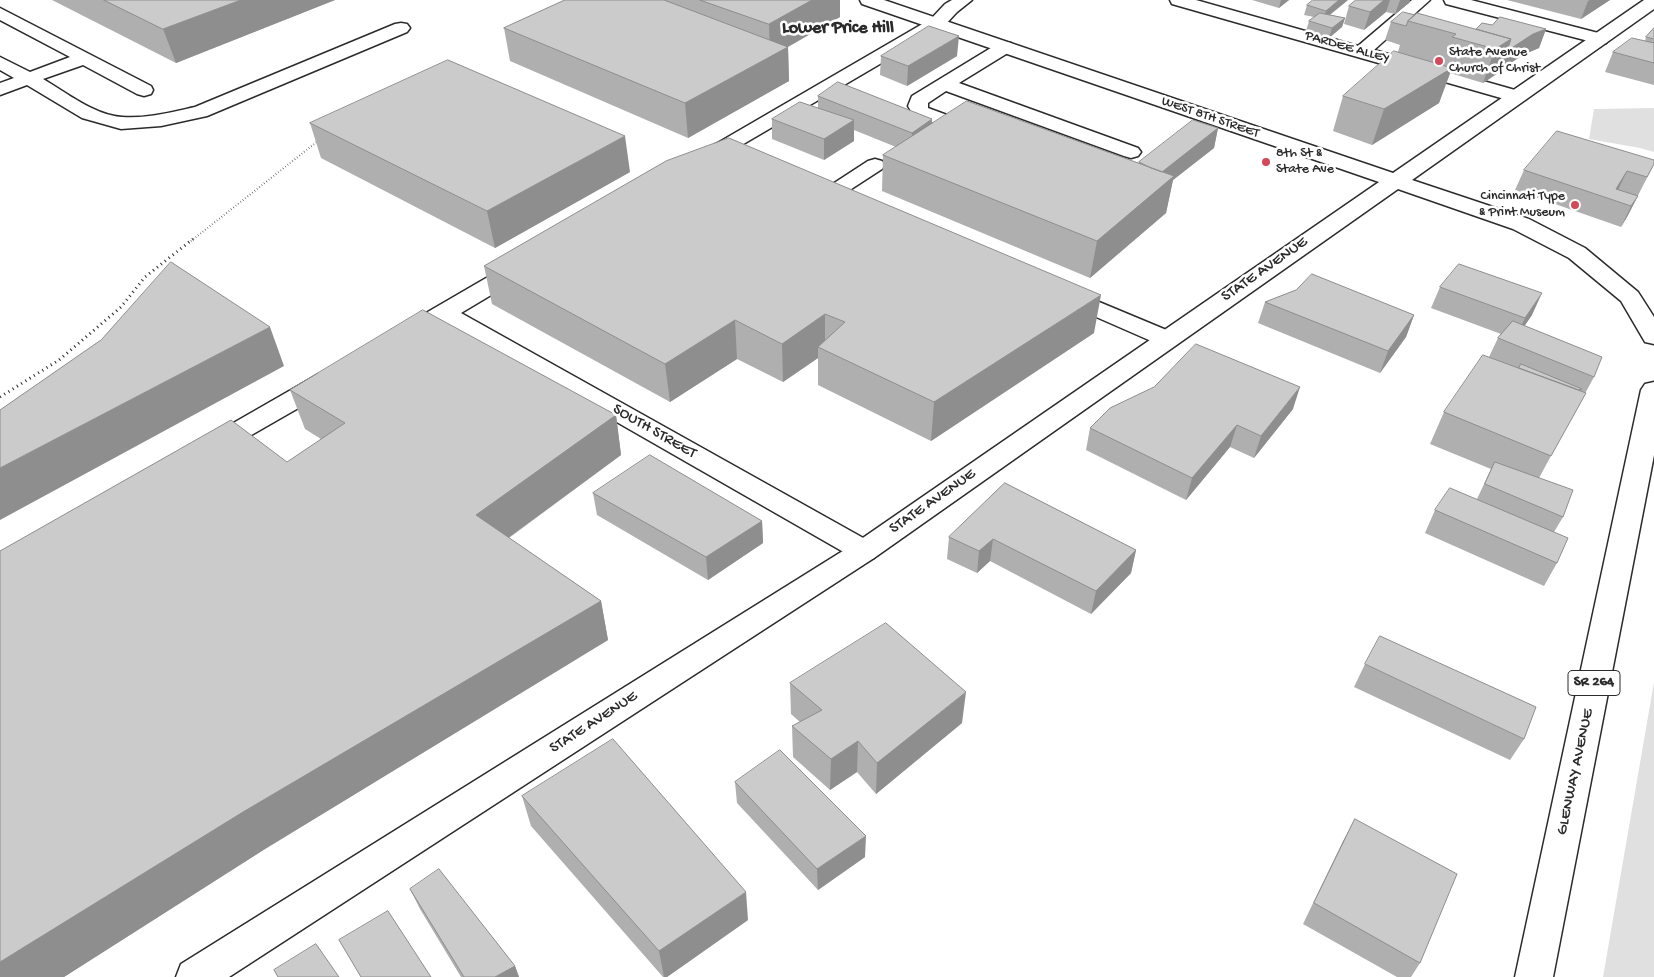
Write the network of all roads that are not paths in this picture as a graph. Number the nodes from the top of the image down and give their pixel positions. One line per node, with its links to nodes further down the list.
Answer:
1 (868, 0): 10 (main road, WEST 8TH STREET)
2 (964, 0): 10 (main road)
3 (1178, 0): 14 (main road, PARDEE ALLEY)
4 (1422, 0): 8 (main road)
5 (1452, 0): 12 (main road)
6 (1654, 1): 12 (main road, STATE AVENUE)
7 (0, 13): 15 (main road)
8 (1402, 18): 9 (main road); 14 (main road)
9 (1419, 22)
10 (936, 23): 13 (main road, WEST 8TH STREET); 23 (main road)
11 (401, 28): 17 (main road)
12 (1600, 39): 21 (main road, STATE AVENUE)
13 (1005, 47): 18 (main road); 28 (main road, WEST 8TH STREET)
14 (1361, 52): 21 (main road, PARDEE ALLEY)
15 (85, 58): 17 (main road); 20 (main road)
16 (0, 62): 17 (main road)
17 (30, 78): 19 (main road)
18 (944, 84): 22 (main road); 26 (main road)
19 (0, 90)
20 (144, 90)
21 (1515, 96): 28 (main road, STATE AVENUE)
22 (994, 139)
23 (724, 147): 24 (main road); 27 (main road)
24 (751, 158)
25 (875, 165): 29 (main road)
26 (1111, 167)
27 (682, 172)
28 (1394, 181): 33 (main road, WEST 8TH STREET); 34 (main road, STATE AVENUE)
29 (832, 193)
30 (537, 258): 32 (main road)
31 (1040, 284): 34 (main road)
32 (444, 313): 35 (main road); 39 (main road, SOUTH STREET)
33 (1654, 337)
34 (1167, 339): 39 (main road, STATE AVENUE)
35 (384, 348)
36 (341, 372): 38 (main road)
37 (1654, 390): 41 (main road, GLENWAY AVENUE / SR 264)
38 (196, 456)
39 (864, 551): 40 (main road, STATE AVENUE)
40 (195, 977)
41 (1534, 977)

